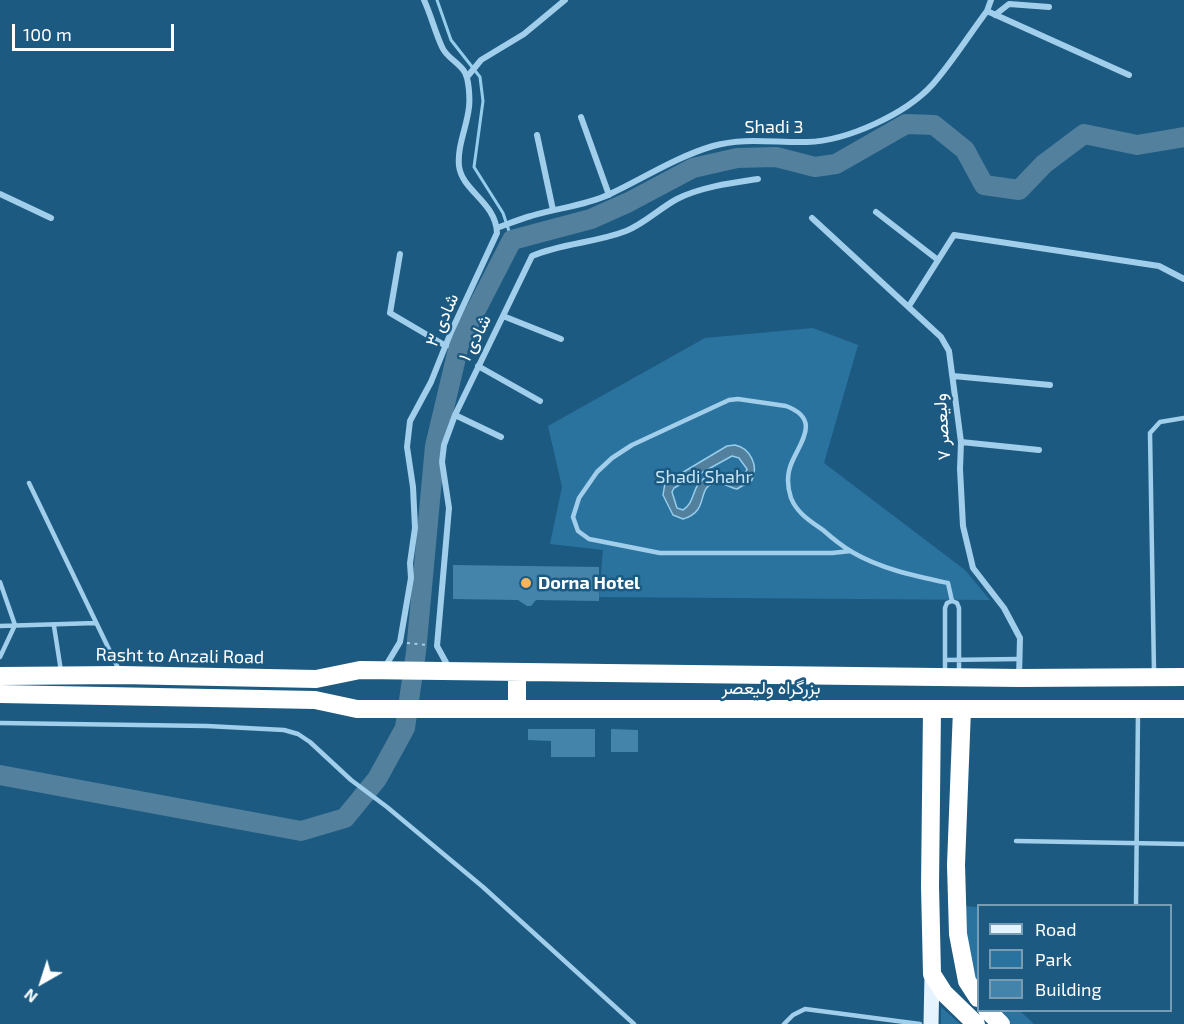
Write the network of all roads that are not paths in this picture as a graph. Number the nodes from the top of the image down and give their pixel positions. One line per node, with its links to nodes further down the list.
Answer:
1 (424, 0): 8 (street)
2 (565, 0): 8 (street)
3 (991, 0): 5 (street, Shadi 3)
4 (1049, 6): 6 (street)
5 (987, 11): 6 (street); 13 (street, Shadi 3)
6 (995, 15): 7 (street)
7 (1129, 75)
8 (467, 77): 18 (street)
9 (581, 117): 13 (street)
10 (537, 135): 14 (street)
11 (758, 179): 23 (street, شادی ۱)
12 (0, 194): 16 (street)
13 (609, 195): 14 (street, Shadi 3)
14 (553, 210): 18 (street, Shadi 3)
15 (876, 212): 20 (street)
16 (51, 218)
17 (812, 218): 22 (street, ولیعصر ۷)
18 (497, 228): 25 (street, شادی ۳)
19 (400, 254): 25 (street)
20 (938, 260): 21 (street); 22 (street)
21 (1184, 279)
22 (909, 306): 27 (street, ولیعصر ۷)
23 (503, 316): 24 (street); 26 (street, شادی ۱)
24 (561, 339)
25 (446, 346): 47 (street, شادی ۳)
26 (478, 366): 29 (street); 30 (street, شادی ۱)
27 (953, 376): 28 (street); 33 (street, ولیعصر ۷)
28 (1050, 384)
29 (540, 401)
30 (455, 415): 32 (street); 48 (street, شادی ۱)
31 (1184, 418): 55 (lane)
32 (501, 437)
33 (961, 442): 34 (street); 44 (street, ولیعصر ۷)
34 (1039, 450)
35 (29, 483): 39 (lane)
36 (850, 552): 36 (lane); 38 (lane)
37 (0, 582): 40 (lane)
38 (952, 601): 45 (lane); 45 (lane)
39 (96, 623): 41 (lane); 50 (lane)
40 (15, 625): 41 (lane); 42 (lane); 43 (lane)
41 (54, 626): 52 (lane)
42 (0, 627)
43 (0, 657)
44 (1019, 659): 45 (lane); 54 (street, ولیعصر ۷)
45 (952, 668): 49 (highway, بزرگراه ولیعصر); 54 (highway, بزرگراه ولیعصر)
46 (360, 670): 47 (highway, بزرگراه ولیعصر); 50 (highway, Rasht to Anzali Road)
47 (387, 671): 48 (highway, بزرگراه ولیعصر)
48 (447, 671): 49 (highway, بزرگراه ولیعصر)
49 (517, 672): 57 (highway)
50 (122, 675): 52 (highway, Rasht to Anzali Road)
51 (0, 676): 52 (highway, Rasht to Anzali Road)
52 (62, 676)
53 (1184, 677): 55 (highway, بزرگراه ولیعصر)
54 (1019, 678): 55 (highway, بزرگراه ولیعصر)
55 (1154, 678)
56 (0, 694): 57 (highway, بزرگراه ولیعصر)
57 (518, 709): 58 (highway, بزرگراه ولیعصر)
58 (932, 709): 59 (highway, بزرگراه ولیعصر); 67 (highway)
59 (962, 709): 60 (highway, بزرگراه ولیعصر); 66 (highway)
60 (1138, 709): 61 (highway, بزرگراه ولیعصر); 64 (lane)
61 (1184, 709)
62 (0, 723): 74 (lane)
63 (1016, 841): 64 (lane)
64 (1138, 842): 65 (lane); 68 (lane)
65 (1184, 843)
66 (956, 865): 67 (highway); 70 (highway)
67 (931, 866): 69 (highway)
68 (1136, 904)
69 (932, 933): 70 (highway); 71 (highway)
70 (958, 934): 72 (highway)
71 (932, 974): 77 (main road); 78 (highway)
72 (977, 996)
73 (988, 1012): 79 (highway)
74 (634, 1024)
75 (784, 1024): 76 (lane)
76 (920, 1024)
77 (931, 1024)
78 (976, 1024)
79 (1001, 1024)

